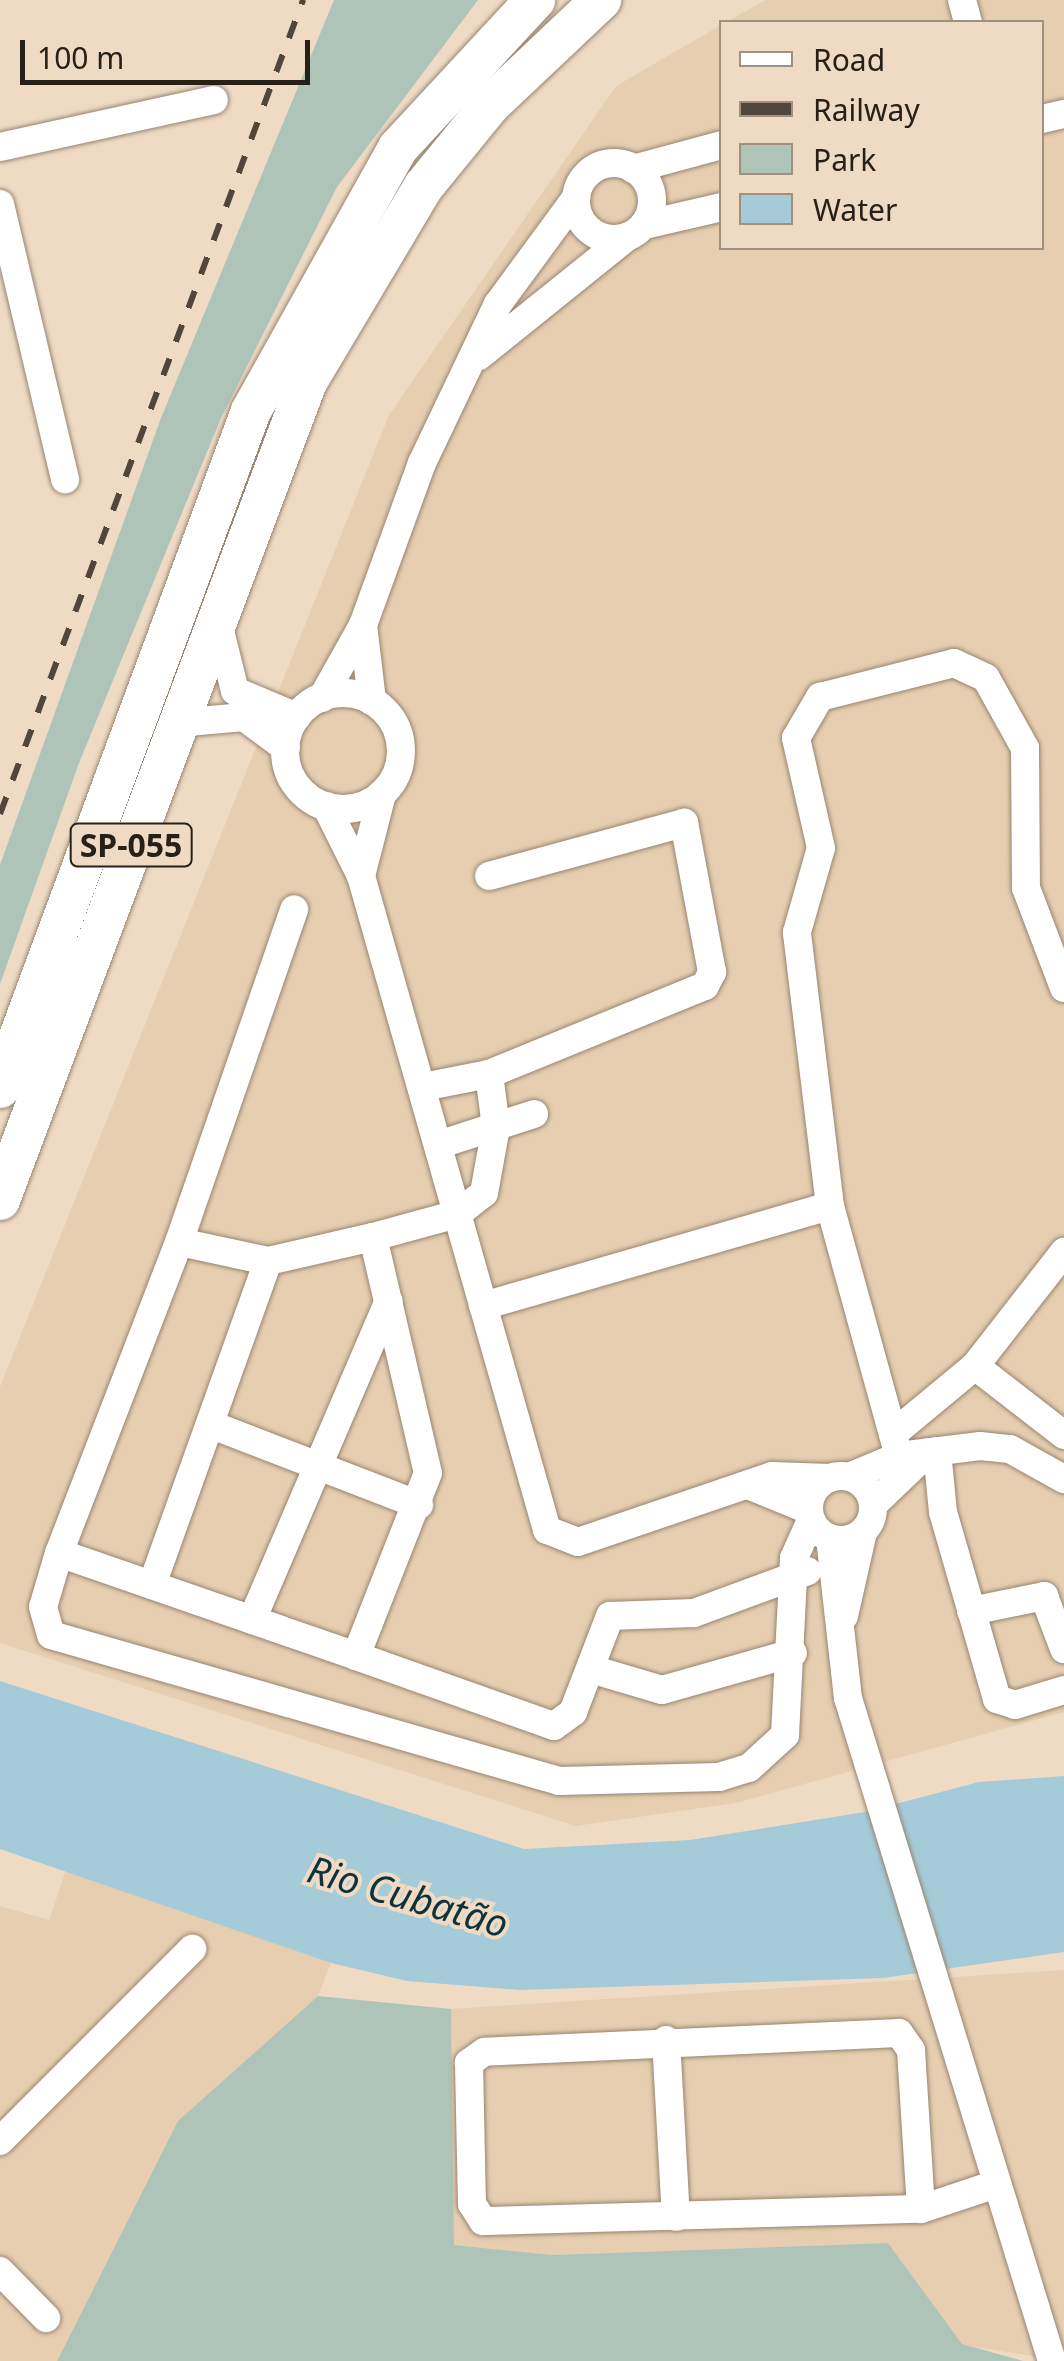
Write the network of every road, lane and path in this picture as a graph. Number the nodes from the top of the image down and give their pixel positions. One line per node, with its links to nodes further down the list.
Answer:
1 (535, 0): 3 (highway, SP-055)
2 (601, 0): 15 (highway, SP-055)
3 (506, 14): 30 (highway, SP-055)
4 (214, 100): 6 (street)
5 (719, 146): 7 (street)
6 (0, 147)
7 (633, 168): 8 (street); 11 (street)
8 (576, 198): 11 (street); 13 (street)
9 (0, 204): 12 (street)
10 (719, 209): 11 (street)
11 (636, 231): 13 (street)
12 (12, 306): 14 (street)
13 (478, 357): 16 (street)
14 (65, 479)
15 (217, 619): 19 (street); 20 (highway, SP-055)
16 (363, 625): 17 (street); 18 (street)
17 (322, 698): 18 (street); 19 (street)
18 (372, 701): 22 (street)
19 (297, 717): 21 (street)
20 (177, 724): 21 (street); 34 (highway, SP-055)
21 (286, 748): 23 (street)
22 (382, 794): 23 (street); 24 (street)
23 (326, 806): 24 (street)
24 (360, 876): 29 (street)
25 (489, 876): 28 (street)
26 (294, 909): 38 (street)
27 (1064, 988): 35 (street)
28 (488, 1074): 29 (street); 32 (street)
29 (423, 1086): 33 (street)
30 (0, 1088)
31 (534, 1114): 32 (street)
32 (496, 1128): 33 (street); 36 (street)
33 (438, 1145): 36 (street)
34 (0, 1200)
35 (830, 1206): 42 (street); 46 (street)
36 (457, 1214): 37 (street); 42 (street)
37 (372, 1237): 40 (street); 41 (street)
38 (179, 1242): 40 (street); 56 (street)
39 (1064, 1252): 43 (street)
40 (268, 1260): 44 (street)
41 (389, 1301): 48 (street); 52 (street)
42 (483, 1306): 51 (street)
43 (975, 1366): 45 (street); 46 (street)
44 (212, 1425): 48 (street); 58 (street)
45 (1064, 1436)
46 (896, 1445): 47 (street); 49 (street)
47 (933, 1451): 50 (street); 53 (street); 59 (street)
48 (314, 1464): 52 (street); 61 (street)
49 (839, 1478): 51 (street); 53 (street); 54 (street)
50 (1064, 1480)
51 (748, 1485): 54 (street)
52 (418, 1505): 64 (street)
53 (873, 1505): 55 (street)
54 (819, 1526): 55 (street); 57 (street); 60 (street)
55 (862, 1532): 60 (street)
56 (59, 1553): 58 (street); 63 (street)
57 (799, 1578): 63 (street); 65 (street)
58 (152, 1585): 61 (street)
59 (972, 1610): 62 (street); 66 (street)
60 (843, 1617): 70 (street)
61 (252, 1620): 64 (street)
62 (1064, 1649)
63 (793, 1652): 65 (street)
64 (356, 1656): 65 (street)
65 (591, 1669)
66 (1064, 1690)
67 (192, 1949): 69 (street)
68 (666, 2040): 71 (street); 72 (street); 72 (street)
69 (0, 2141)
70 (996, 2184): 71 (street); 75 (street)
71 (921, 2208): 72 (street)
72 (676, 2217)
73 (0, 2271): 74 (street)
74 (46, 2318)
75 (1052, 2361)

